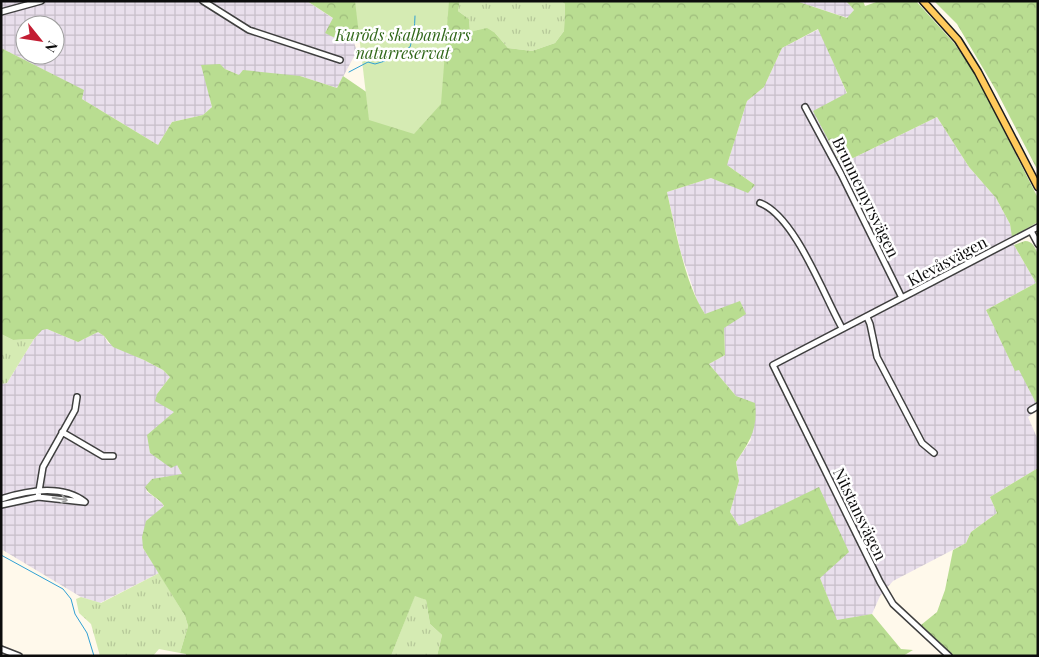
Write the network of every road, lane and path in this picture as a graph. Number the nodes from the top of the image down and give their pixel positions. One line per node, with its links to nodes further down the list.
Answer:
1 (41, 1): 4 (street)
2 (203, 1): 5 (street)
3 (923, 1): 7 (main road)
4 (1, 12)
5 (340, 60)
6 (806, 107): 12 (street, Brunnemyrsvägen)
7 (1038, 187)
8 (760, 203): 14 (street)
9 (1038, 227): 10 (street, Klevåsvägen)
10 (1031, 231): 11 (street); 12 (street, Klevåsvägen)
11 (1038, 244)
12 (902, 298): 13 (street, Klevåsvägen)
13 (867, 317): 14 (street, Klevåsvägen); 20 (street)
14 (842, 328): 15 (street, Klevåsvägen)
15 (773, 365): 28 (street, Nitstansvägen)
16 (77, 396): 19 (street)
17 (1038, 406): 18 (street)
18 (1031, 410)
19 (62, 432): 21 (street); 22 (street)
20 (934, 453)
21 (114, 456)
22 (39, 491): 23 (street); 23 (street, one-way to 22); 24 (street)
23 (38, 497): 25 (street)
24 (1, 499)
25 (1, 505)
26 (1, 649): 27 (street)
27 (19, 656)
28 (949, 656)

